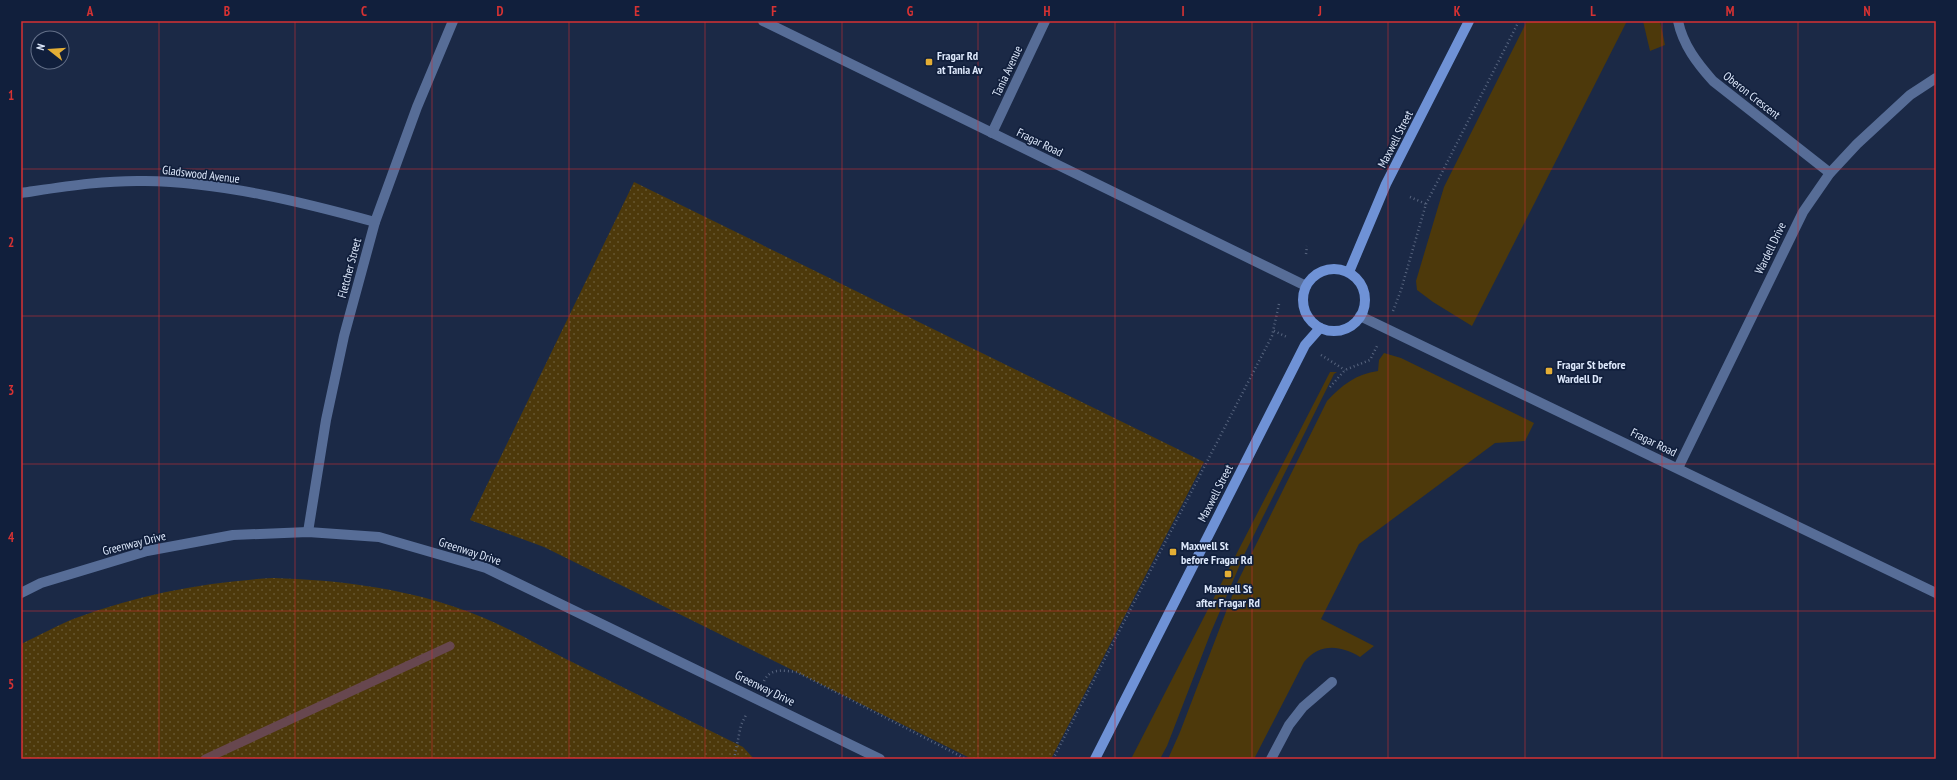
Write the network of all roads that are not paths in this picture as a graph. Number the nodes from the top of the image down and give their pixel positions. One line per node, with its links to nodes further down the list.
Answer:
1 (453, 21): 10 (street, Fletcher Street)
2 (763, 21): 7 (street, Fragar Road)
3 (1045, 21): 7 (street, Tania Avenue)
4 (1469, 21): 11 (main road, Maxwell Street)
5 (1678, 21): 8 (street, Oberon Crescent)
6 (1936, 78): 8 (street, Wardell Drive)
7 (992, 133): 12 (street, Fragar Road)
8 (1830, 173): 15 (street, Wardell Drive)
9 (21, 193): 10 (street, Gladswood Avenue)
10 (375, 222): 16 (street, Fletcher Street)
11 (1349, 272): 12 (main road); 13 (main road)
12 (1306, 286): 14 (main road)
13 (1360, 316): 14 (main road); 15 (street, Fragar Road)
14 (1320, 328): 21 (main road, Maxwell Street)
15 (1678, 468): 18 (street, Fragar Road)
16 (308, 532): 17 (street, Greenway Drive); 20 (street, Greenway Drive)
17 (21, 592)
18 (1936, 593)
19 (1332, 682): 22 (street)
20 (877, 758)
21 (1095, 759)
22 (1271, 759)

